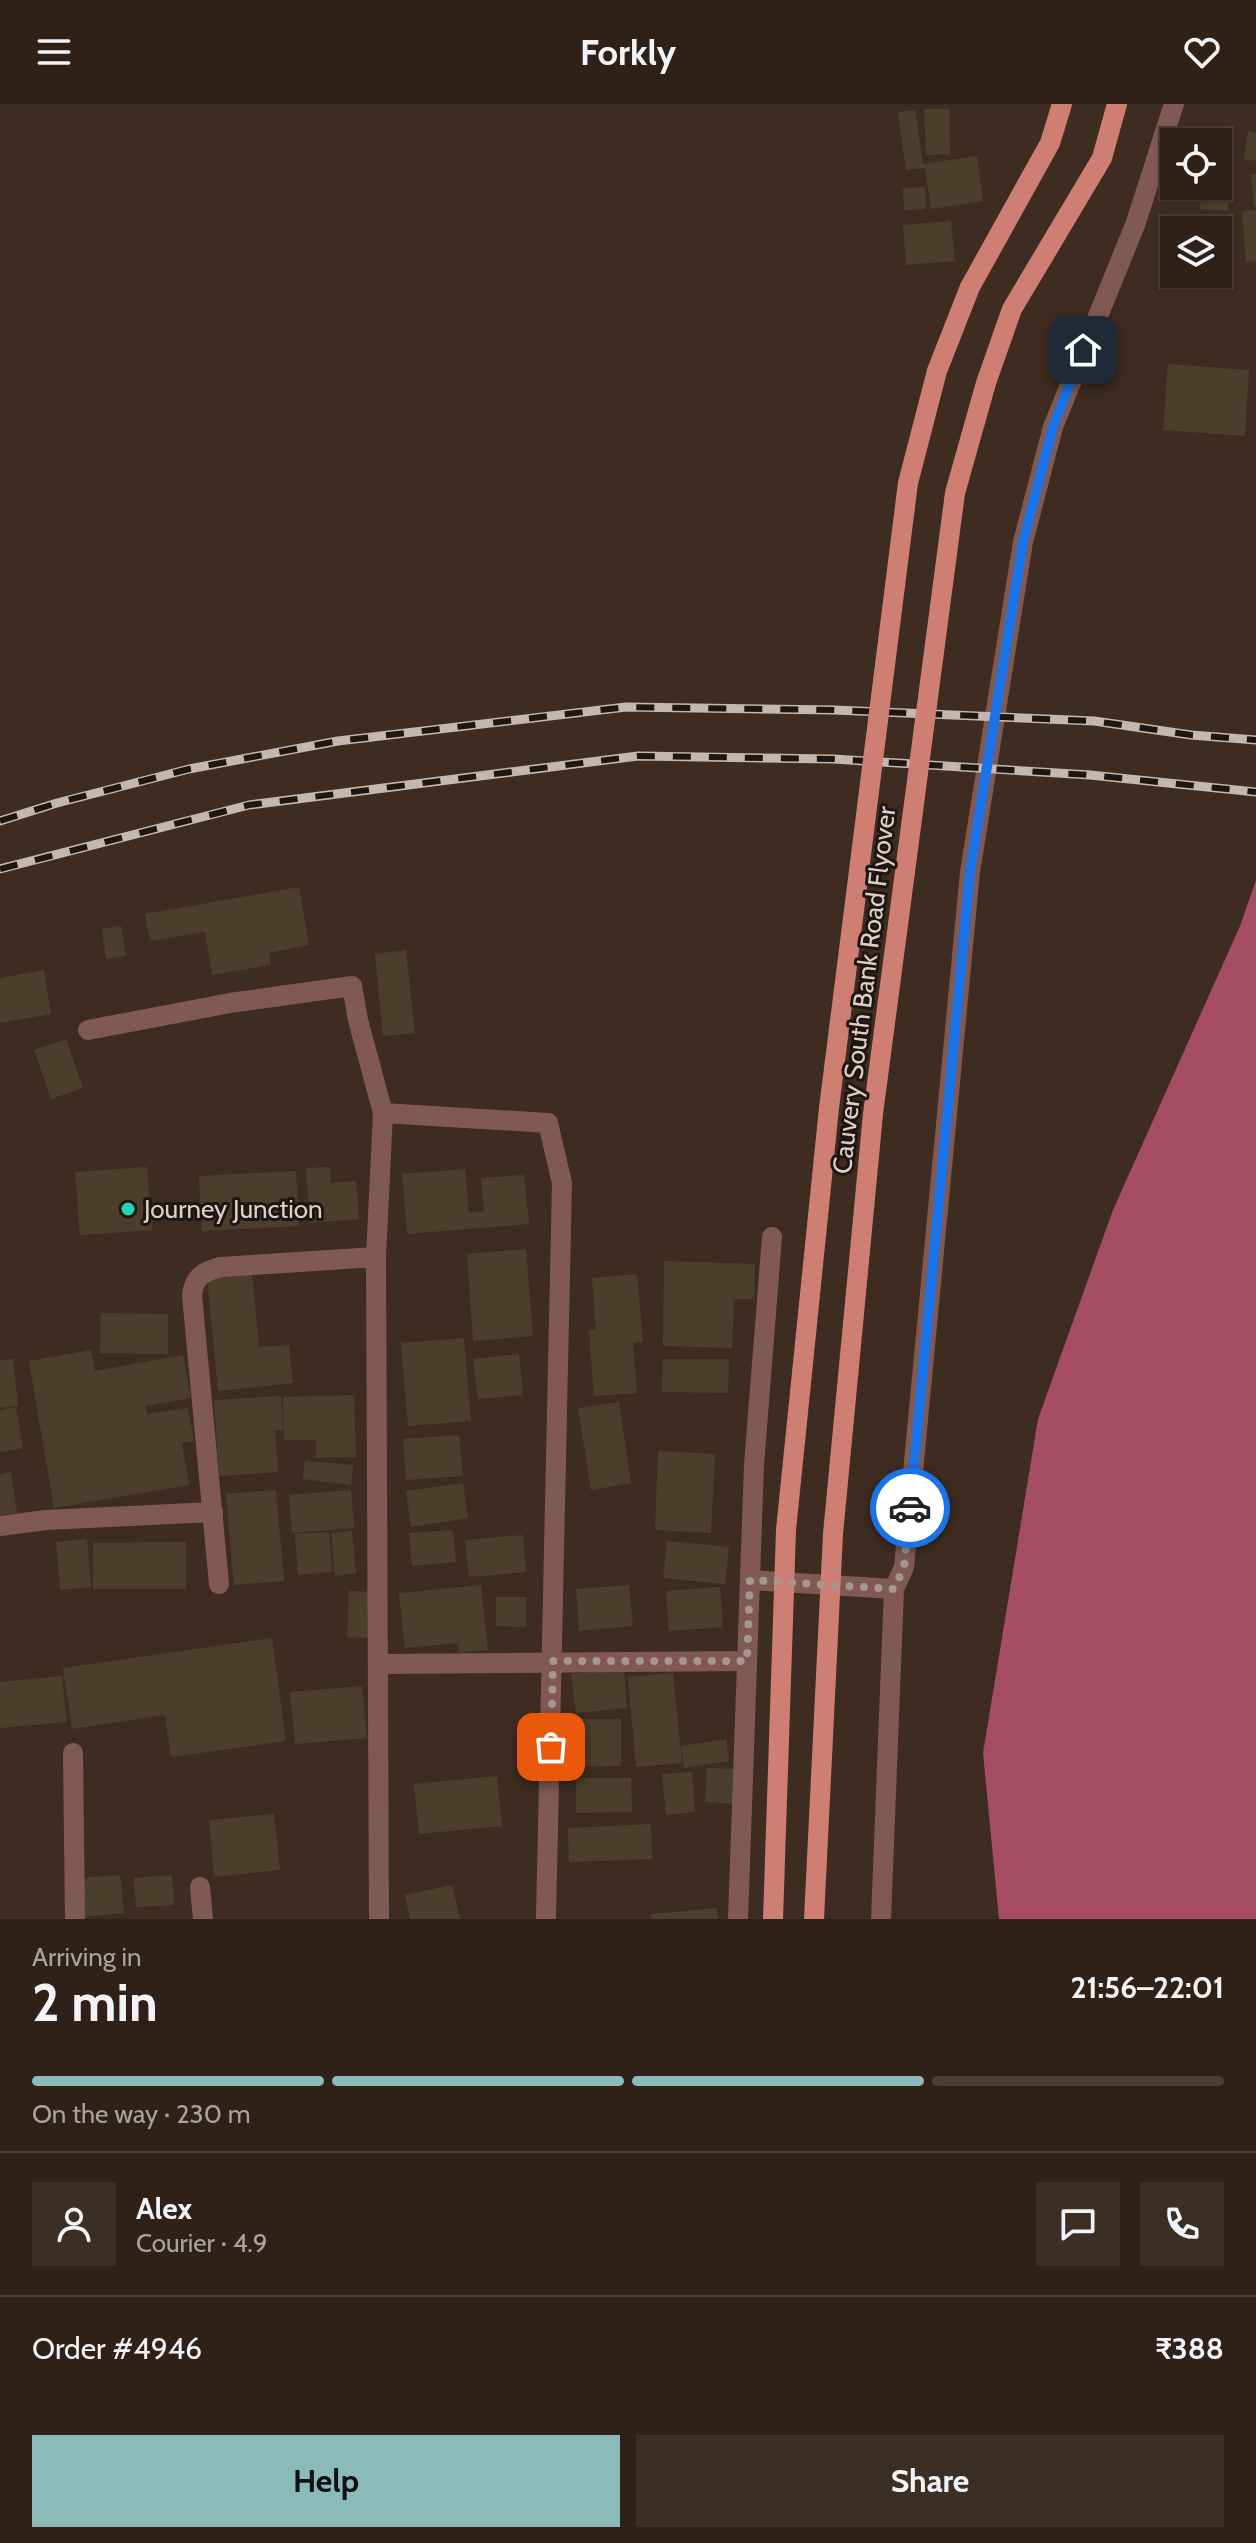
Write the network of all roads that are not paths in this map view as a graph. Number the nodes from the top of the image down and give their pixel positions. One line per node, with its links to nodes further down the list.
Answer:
1 (1062, 104): 23 (main road, Cauvery South Bank Road Flyover, bridge)
2 (1117, 104): 24 (main road, Cauvery South Bank Road Flyover, bridge)
3 (1174, 104): 12 (street)
4 (88, 1030): 5 (street)
5 (383, 1113): 7 (street); 13 (street)
6 (772, 1237): 10 (street)
7 (376, 1257): 8 (street); 15 (street)
8 (213, 1512): 9 (street); 11 (street)
9 (0, 1526)
10 (750, 1580): 12 (street); 14 (street)
11 (219, 1584)
12 (894, 1589): 25 (street)
13 (553, 1661): 14 (street); 15 (street); 21 (street)
14 (747, 1661): 22 (street)
15 (379, 1664): 20 (street)
16 (73, 1753): 18 (street)
17 (200, 1887): 19 (street)
18 (75, 1919)
19 (203, 1919)
20 (379, 1919)
21 (546, 1919)
22 (738, 1919)
23 (773, 1919)
24 (814, 1919)
25 (881, 1919)

